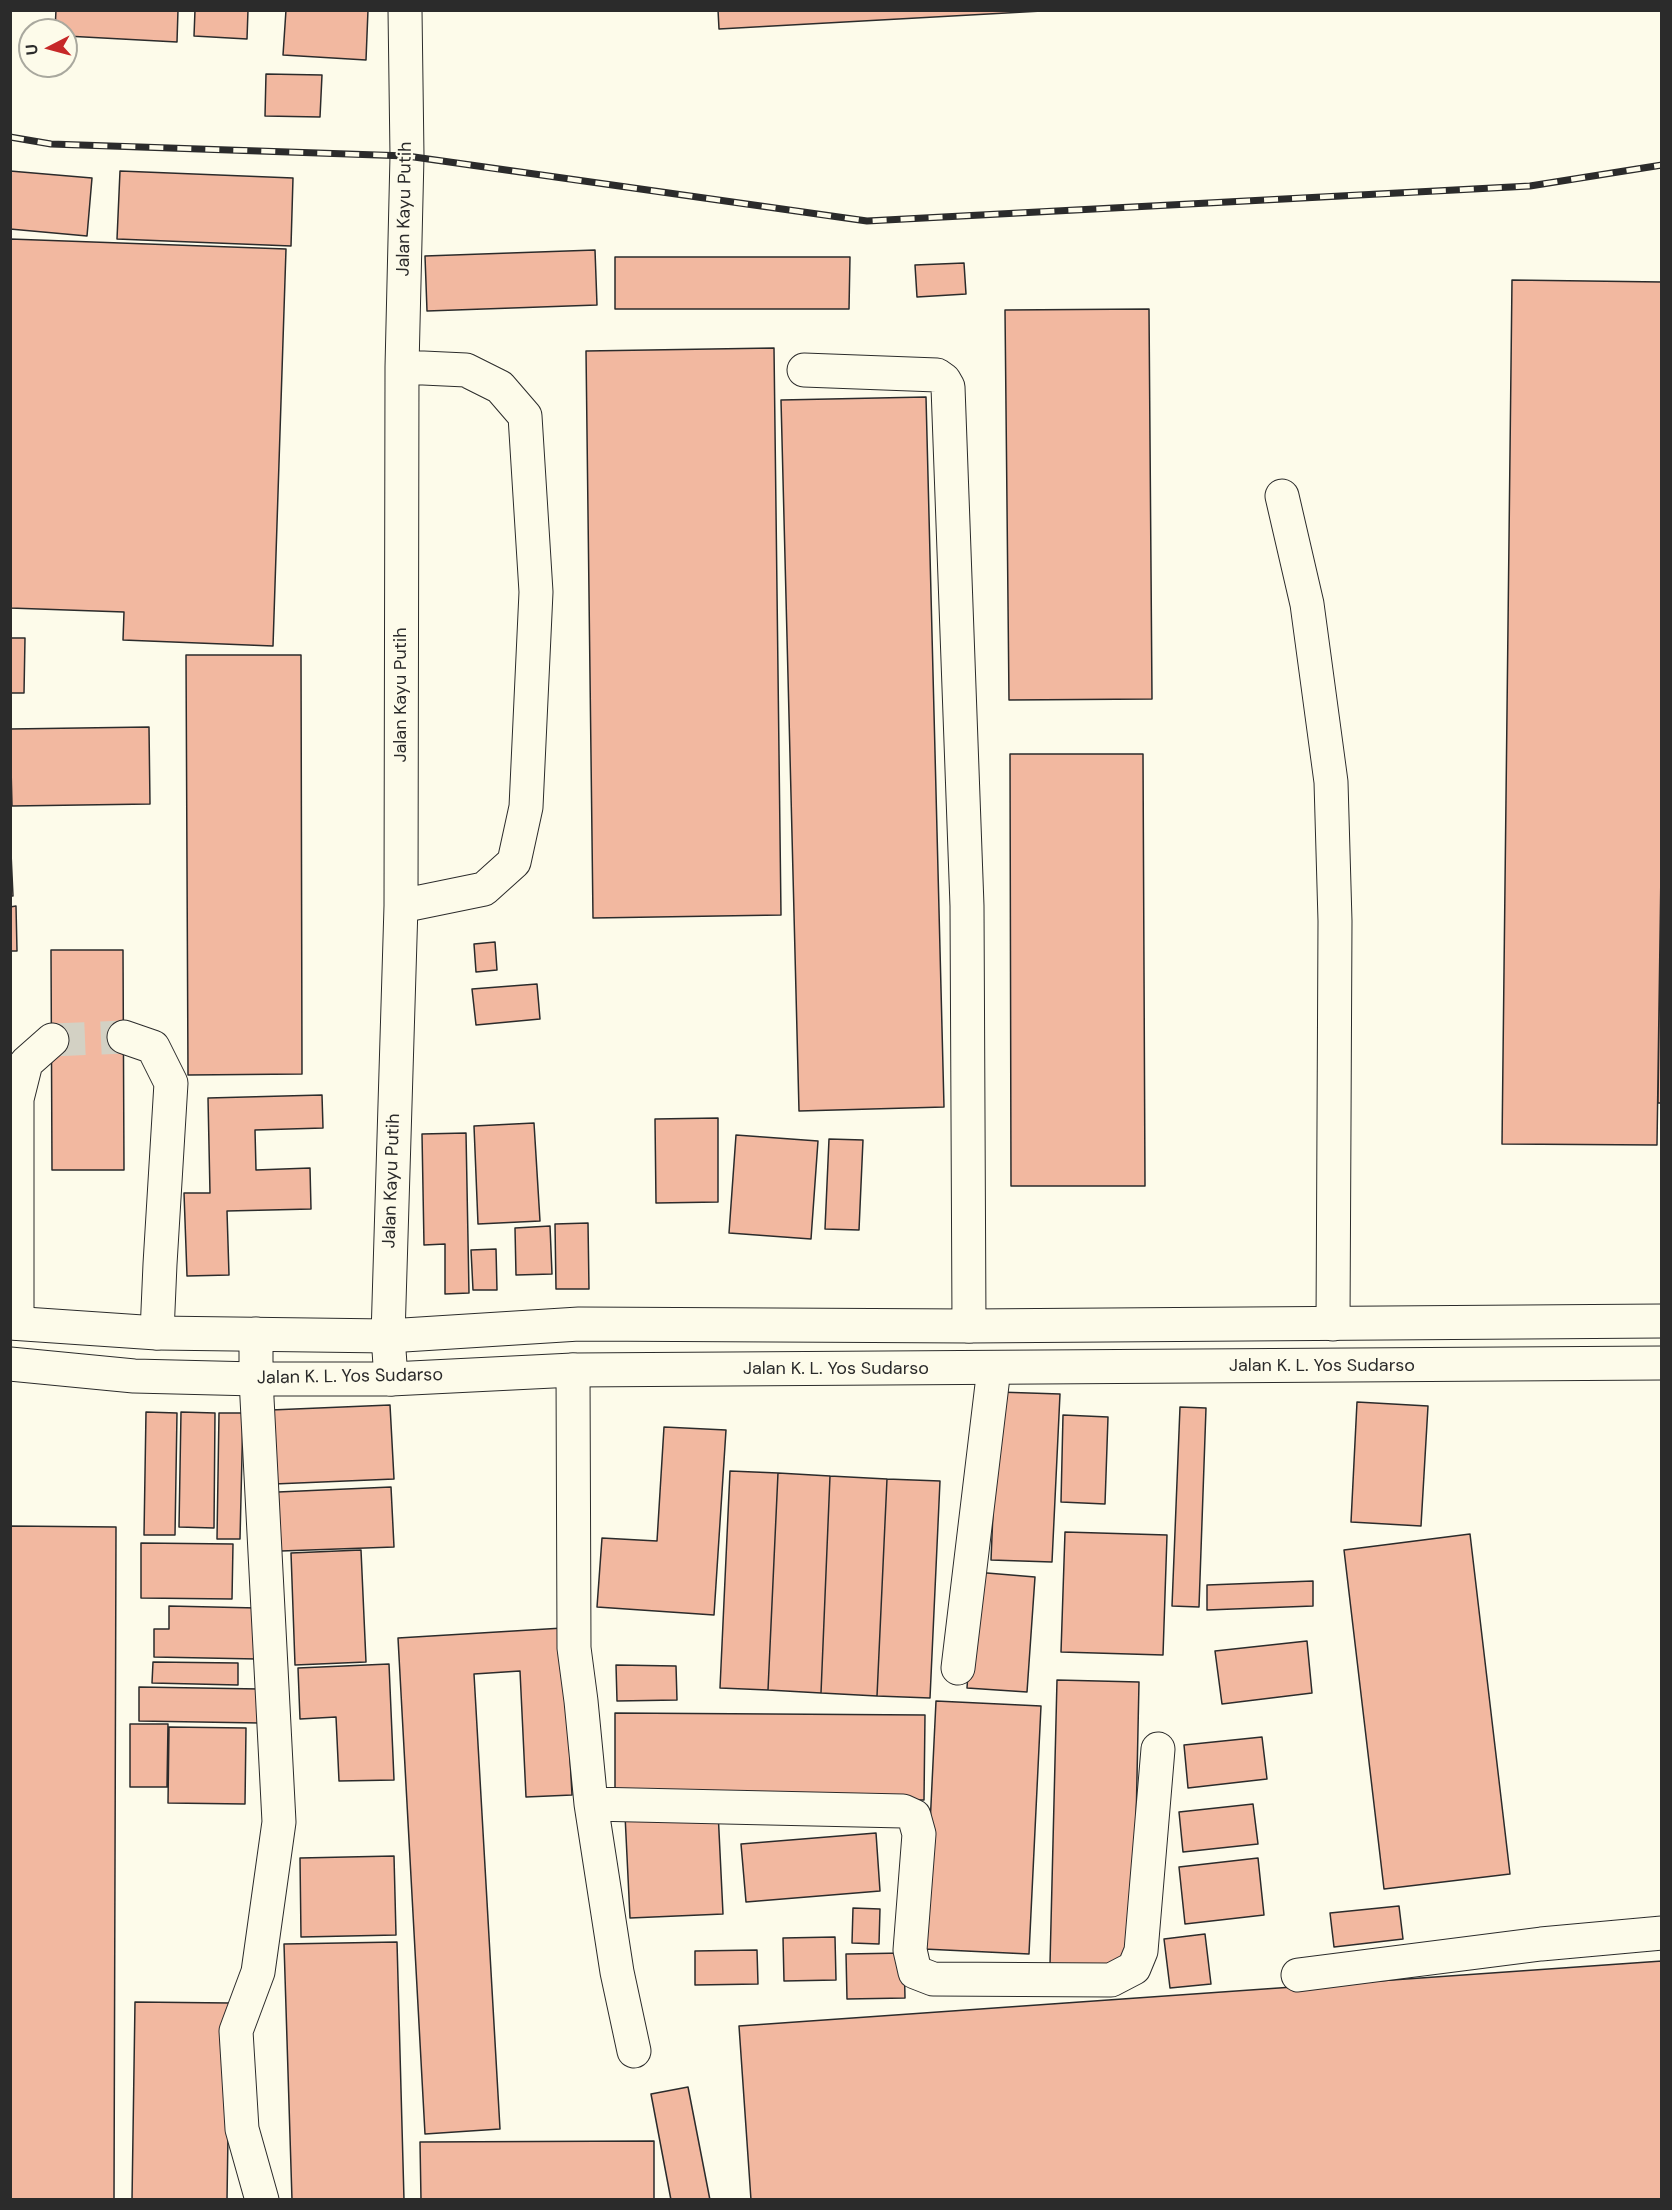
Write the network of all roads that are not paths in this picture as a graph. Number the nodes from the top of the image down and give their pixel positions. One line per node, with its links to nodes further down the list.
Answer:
1 (405, 10): 2 (main road, Jalan Kayu Putih)
2 (402, 367): 5 (main road, Jalan Kayu Putih); 5 (main road)
3 (804, 370): 11 (main road)
4 (1282, 496): 10 (main road)
5 (401, 906): 14 (main road, Jalan Kayu Putih)
6 (124, 1037): 12 (main road)
7 (51, 1040): 9 (main road)
8 (1662, 1321): 10 (main road)
9 (14, 1323): 12 (main road)
10 (1333, 1324): 11 (main road)
11 (969, 1326): 14 (main road)
12 (157, 1333): 13 (main road)
13 (256, 1334): 14 (main road); 19 (main road)
14 (388, 1336): 20 (main road, Jalan Kayu Putih)
15 (10, 1364): 19 (main road, Jalan K. L. Yos Sudarso)
16 (1662, 1364): 17 (main road, Jalan K. L. Yos Sudarso)
17 (994, 1368): 18 (main road, Jalan K. L. Yos Sudarso); 21 (main road)
18 (573, 1370): 20 (main road, Jalan K. L. Yos Sudarso); 23 (main road)
19 (256, 1379): 20 (main road, Jalan K. L. Yos Sudarso); 27 (main road)
20 (392, 1379)
21 (958, 1668)
22 (1158, 1749): 23 (main road)
23 (591, 1804): 26 (main road)
24 (1662, 1933): 25 (main road)
25 (1298, 1975)
26 (634, 2050)
27 (262, 2199)

